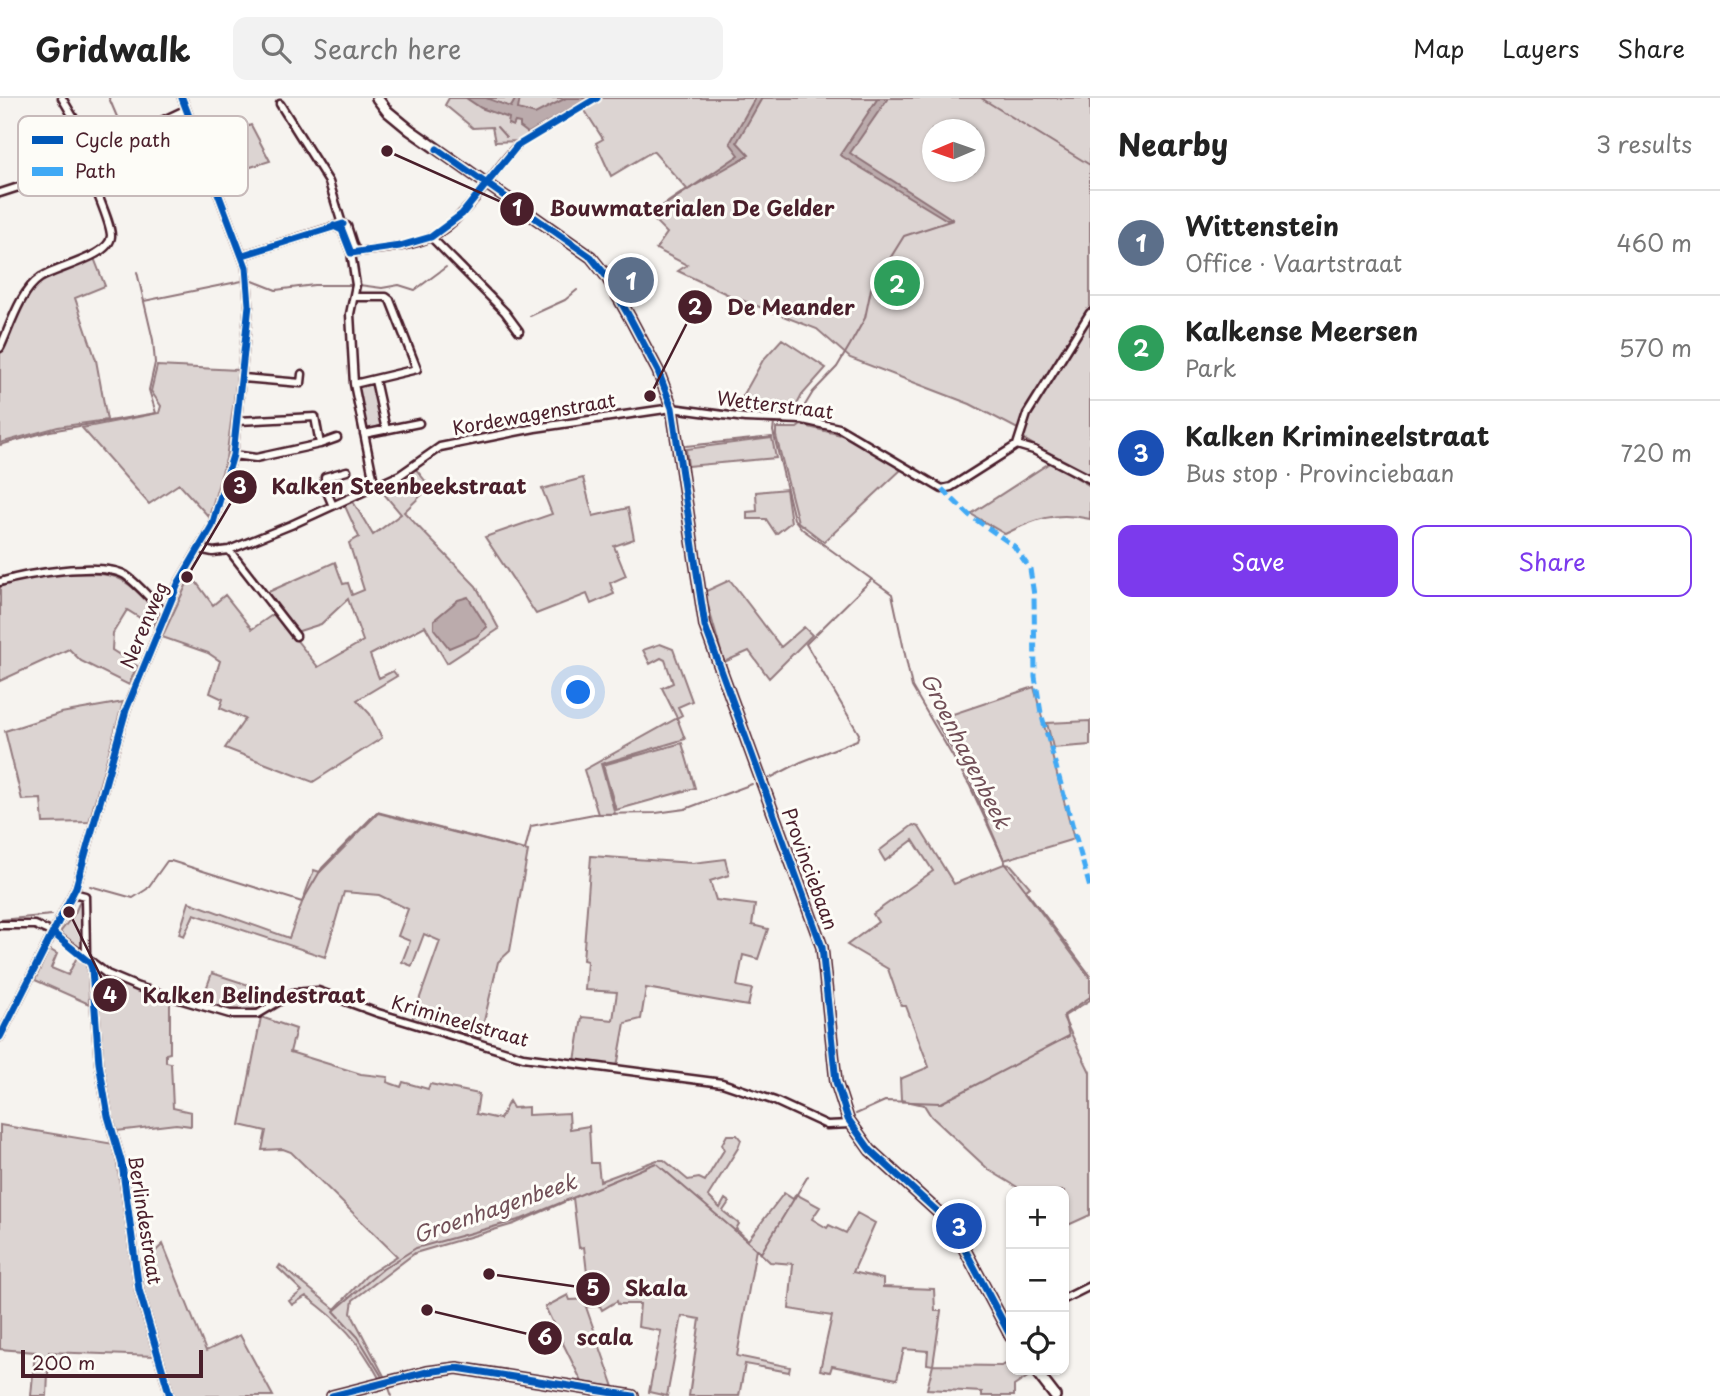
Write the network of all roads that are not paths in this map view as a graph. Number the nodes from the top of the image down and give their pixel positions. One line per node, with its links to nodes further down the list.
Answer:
1 (62, 98): 6 (street)
2 (181, 98): 5 (street, Nerenweg)
3 (377, 98): 10 (main road, Provinciebaan)
4 (279, 104): 15 (street)
5 (185, 110): 7 (street); 8 (street, Nerenweg)
6 (71, 116)
7 (171, 116)
8 (187, 116)
9 (517, 146): 10 (street)
10 (487, 184): 17 (street); 31 (main road, Provinciebaan)
11 (18, 187): 12 (street)
12 (0, 192)
13 (97, 196): 24 (street)
14 (219, 196): 20 (street, Nerenweg)
15 (342, 224): 16 (street); 18 (street)
16 (334, 226): 19 (street); 20 (street)
17 (431, 236): 18 (street); 23 (street)
18 (359, 252): 19 (street)
19 (351, 253): 21 (street)
20 (243, 255): 26 (street, Nerenweg)
21 (355, 297): 27 (street); 29 (street)
22 (1090, 313): 38 (street)
23 (519, 331)
24 (0, 348)
25 (302, 374): 28 (street)
26 (243, 379): 28 (street); 32 (street, Nerenweg)
27 (375, 380): 29 (street); 34 (street)
28 (301, 383): 30 (street)
29 (354, 384): 35 (street)
30 (300, 394)
31 (672, 408): 38 (street, Wetterstraat); 42 (street, Kordewagenstraat); 54 (main road, Provinciebaan)
32 (238, 421): 37 (street); 39 (street, Nerenweg)
33 (419, 423): 34 (street)
34 (386, 430): 35 (street)
35 (365, 434): 42 (street)
36 (337, 438): 37 (street)
37 (320, 444): 39 (street)
38 (1017, 445): 41 (street)
39 (233, 455): 44 (street, Nerenweg)
40 (346, 471): 43 (street)
41 (1090, 478)
42 (375, 487): 43 (street, Kordewagenstraat)
43 (333, 506): 45 (street, Kordewagenstraat)
44 (199, 550): 45 (street, Kordewagenstraat); 47 (street, Nerenweg)
45 (229, 550): 48 (street)
46 (0, 582): 47 (street)
47 (165, 613): 49 (street, Nerenweg)
48 (296, 636)
49 (73, 893): 51 (street, Nerenweg); 52 (street, Berlindestraat)
50 (0, 925): 51 (street, Krimineelstraat)
51 (52, 933): 52 (street, Krimineelstraat); 53 (street, Nerenweg)
52 (90, 963): 54 (street, Krimineelstraat); 59 (street, Berlindestraat)
53 (0, 1037)
54 (851, 1124): 57 (main road, Provinciebaan)
55 (1090, 1286): 56 (street)
56 (1069, 1296)
57 (1006, 1320)
58 (1039, 1375): 62 (main road)
59 (170, 1396)
60 (332, 1396): 61 (main road)
61 (633, 1396)
62 (1055, 1396)

